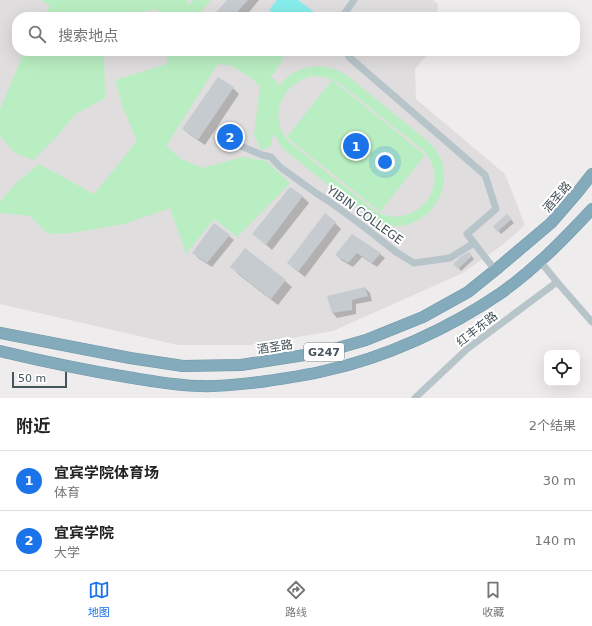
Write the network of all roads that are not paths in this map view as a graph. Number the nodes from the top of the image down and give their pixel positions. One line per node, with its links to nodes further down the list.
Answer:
1 (354, 0): 2 (street)
2 (346, 12)
3 (348, 56): 7 (street)
4 (225, 130): 7 (street, YIBIN COLLEGE)
5 (592, 174): 9 (highway, 酒圣路 / G247)
6 (592, 210): 8 (highway, G247)
7 (474, 243): 9 (street)
8 (540, 261): 10 (street); 13 (highway, G247)
9 (495, 270): 12 (highway, 酒圣路 / G247)
10 (557, 282): 11 (street); 14 (street, 红丰东路)
11 (592, 322)
12 (0, 333)
13 (0, 352)
14 (415, 398)

